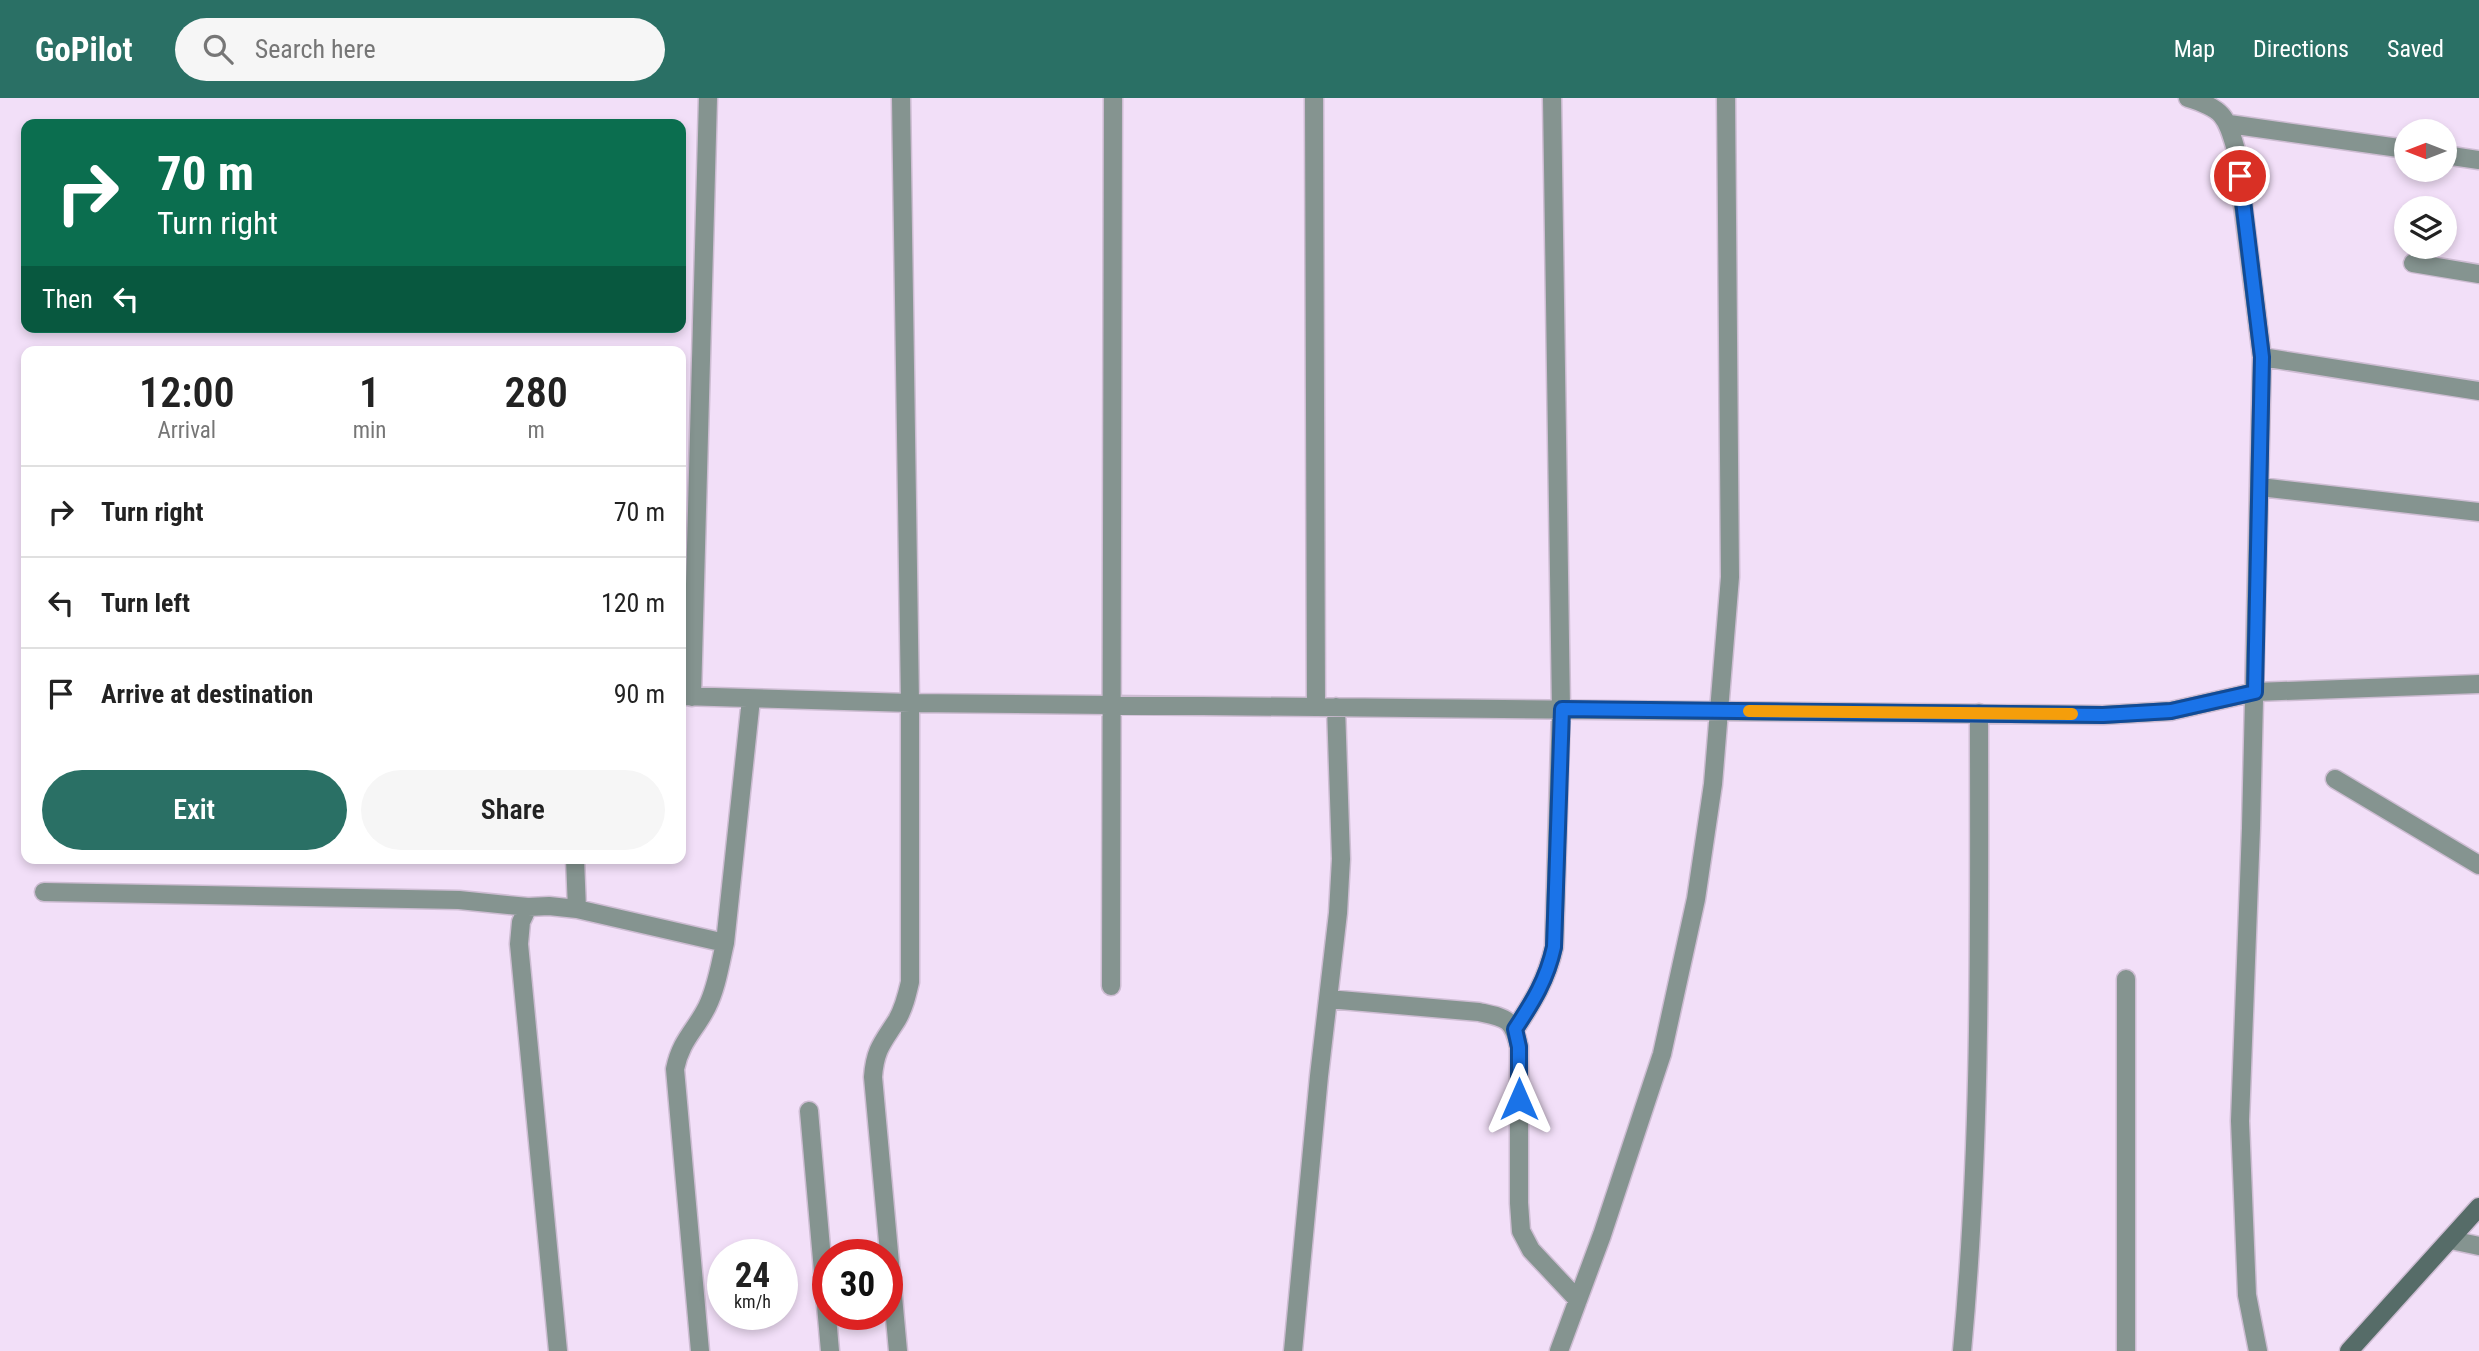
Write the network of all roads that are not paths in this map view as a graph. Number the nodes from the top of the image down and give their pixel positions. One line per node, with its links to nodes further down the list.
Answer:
1 (708, 98): 20 (street)
2 (901, 98): 22 (street)
3 (1113, 98): 23 (street)
4 (1314, 98): 24 (street)
5 (1552, 98): 26 (street)
6 (1726, 98): 27 (street)
7 (2188, 98): 8 (street)
8 (2229, 124): 9 (street); 14 (street)
9 (2394, 147)
10 (2457, 157): 11 (street)
11 (2479, 160)
12 (2413, 263): 13 (street)
13 (2479, 274)
14 (2262, 357): 15 (street); 16 (street)
15 (2479, 391)
16 (2260, 486): 17 (street); 19 (street)
17 (2479, 512)
18 (2479, 684): 19 (street)
19 (2255, 692): 28 (street); 53 (street)
20 (686, 696): 21 (street)
21 (751, 699): 22 (street); 35 (street)
22 (910, 703): 23 (street); 48 (street)
23 (1111, 705): 24 (street); 37 (street)
24 (1316, 706): 25 (street)
25 (1336, 707): 26 (street); 38 (street)
26 (1562, 709): 27 (street); 39 (street)
27 (1719, 711): 28 (street); 44 (street)
28 (1979, 713): 51 (street)
29 (2336, 779): 31 (street)
30 (575, 864): 34 (street)
31 (2479, 865)
32 (44, 892): 33 (street)
33 (528, 907): 34 (street); 45 (street)
34 (577, 909): 35 (street)
35 (725, 943): 46 (street)
36 (2126, 979): 52 (street)
37 (1111, 986)
38 (1328, 999): 39 (street); 49 (street)
39 (1515, 1029): 44 (street)
40 (809, 1111): 47 (street)
41 (2479, 1207): 42 (main road)
42 (2451, 1240): 43 (street); 54 (main road)
43 (2479, 1245)
44 (1578, 1300): 50 (street)
45 (558, 1351)
46 (700, 1351)
47 (831, 1351)
48 (898, 1351)
49 (1293, 1351)
50 (1559, 1351)
51 (1962, 1351)
52 (2126, 1351)
53 (2258, 1351)
54 (2349, 1351)

